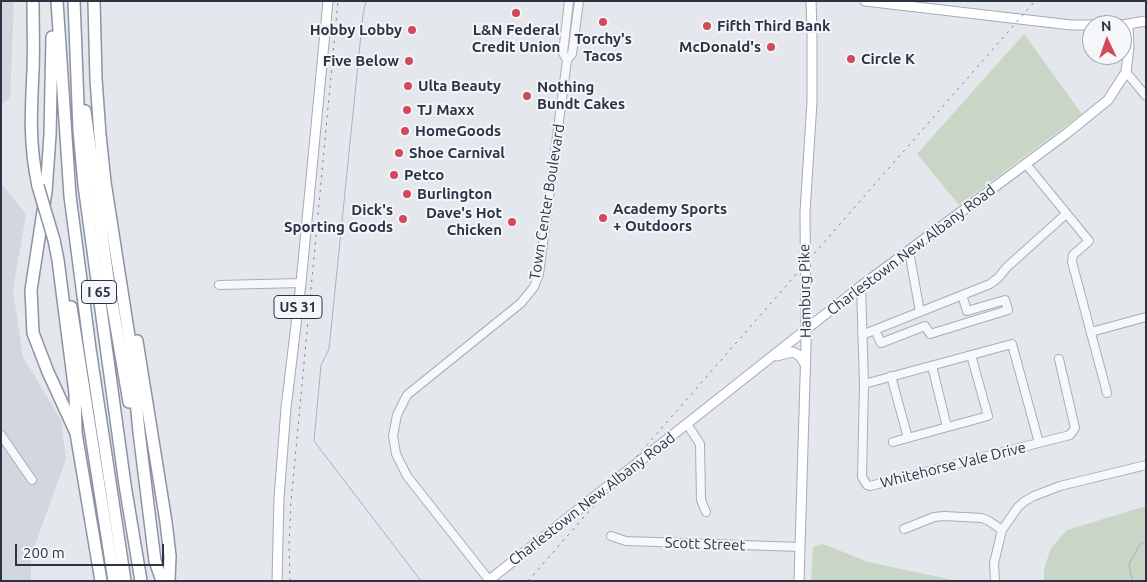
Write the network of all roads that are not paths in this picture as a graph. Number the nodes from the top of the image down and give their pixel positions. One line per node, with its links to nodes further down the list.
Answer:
1 (33, 1): 22 (highway, bridge)
2 (53, 1): 43 (highway)
3 (57, 1): 59 (highway, I 65)
4 (94, 1): 19 (highway)
5 (328, 1): 23 (main road, US 31)
6 (569, 1): 14 (street, Town Center Boulevard)
7 (579, 1): 14 (street, Town Center Boulevard)
8 (811, 1): 29 (main road, Hamburg Pike)
9 (865, 1): 13 (main road)
10 (74, 5): 50 (highway); 60 (highway, I 65)
11 (1146, 21): 12 (main road)
12 (1132, 24)
13 (1082, 25)
14 (567, 60): 56 (street, Town Center Boulevard)
15 (1127, 65): 16 (main road, Charlestown New Albany Road)
16 (1126, 72): 17 (street); 18 (main road, Charlestown New Albany Road)
17 (1146, 96)
18 (1026, 164): 20 (street); 21 (main road, Charlestown New Albany Road)
19 (105, 182): 50 (highway); 62 (highway)
20 (1066, 214): 26 (street); 31 (street)
21 (909, 251): 25 (main road, Charlestown New Albany Road); 27 (street)
22 (58, 260): 43 (highway); 58 (highway)
23 (301, 283): 24 (street); 63 (main road, US 31)
24 (219, 285)
25 (861, 286): 29 (main road, Charlestown New Albany Road); 32 (street, Whitehorse Vale Drive)
26 (962, 295): 27 (street); 30 (street)
27 (920, 312): 30 (street)
28 (1146, 318): 31 (street)
29 (805, 330): 34 (main road, Charlestown New Albany Road); 36 (main road, Hamburg Pike)
30 (875, 330): 32 (street)
31 (1091, 332): 40 (street)
32 (862, 335): 39 (street, Whitehorse Vale Drive)
33 (972, 355): 37 (street); 42 (street); 47 (street)
34 (771, 358): 36 (main road); 41 (main road, Charlestown New Albany Road)
35 (1059, 359): 47 (street, Whitehorse Vale Drive)
36 (806, 364): 55 (main road, Hamburg Pike)
37 (932, 366): 38 (street); 42 (street)
38 (891, 376): 39 (street); 45 (street)
39 (864, 384): 47 (street, Whitehorse Vale Drive)
40 (1107, 393)
41 (687, 424): 51 (street); 56 (main road, Charlestown New Albany Road)
42 (947, 427): 45 (street)
43 (76, 433): 57 (highway)
44 (1, 435): 49 (street)
45 (908, 438): 46 (street)
46 (893, 442)
47 (1039, 443)
48 (1146, 465): 53 (street)
49 (32, 480)
50 (148, 512): 61 (highway)
51 (706, 512)
52 (904, 529): 53 (street)
53 (1002, 530): 65 (street)
54 (611, 536): 55 (street, Scott Street)
55 (800, 547): 64 (main road, Hamburg Pike)
56 (488, 580)
57 (101, 581)
58 (114, 581)
59 (125, 581)
60 (141, 581)
61 (162, 581)
62 (169, 581)
63 (277, 581)
64 (799, 581)
65 (995, 581)

